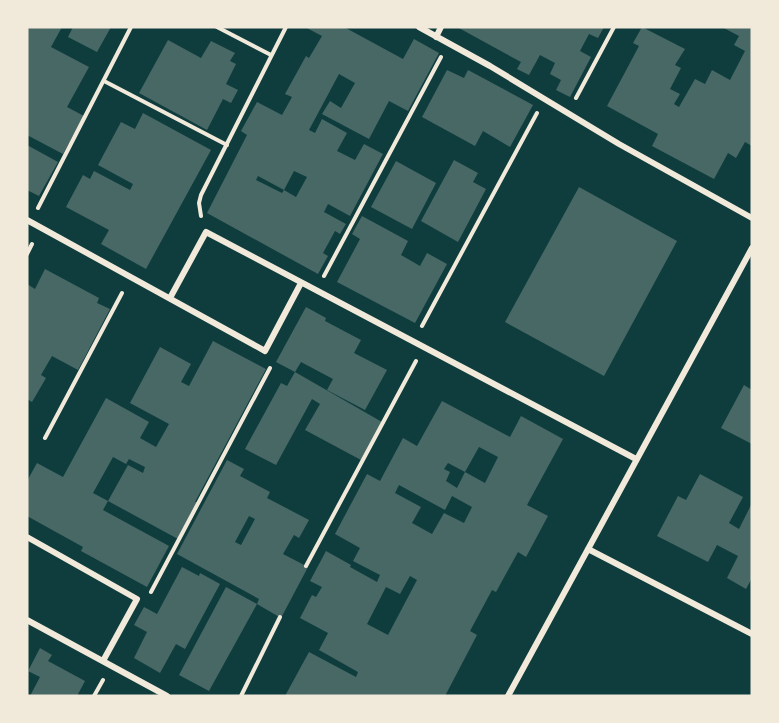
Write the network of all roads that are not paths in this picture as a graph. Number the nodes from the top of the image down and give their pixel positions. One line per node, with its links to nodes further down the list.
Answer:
1 (419, 27): 3 (street)
2 (441, 27): 3 (street)
3 (436, 36): 4 (street)
4 (752, 218)
5 (29, 221): 8 (street)
6 (752, 248): 9 (street)
7 (302, 283): 8 (street); 8 (street); 9 (street)
8 (170, 298)
9 (636, 459): 11 (street)
10 (27, 537): 14 (street)
11 (588, 549): 13 (street); 16 (street)
12 (27, 620): 14 (street)
13 (752, 634)
14 (103, 661): 15 (street)
15 (167, 696)
16 (508, 696)

